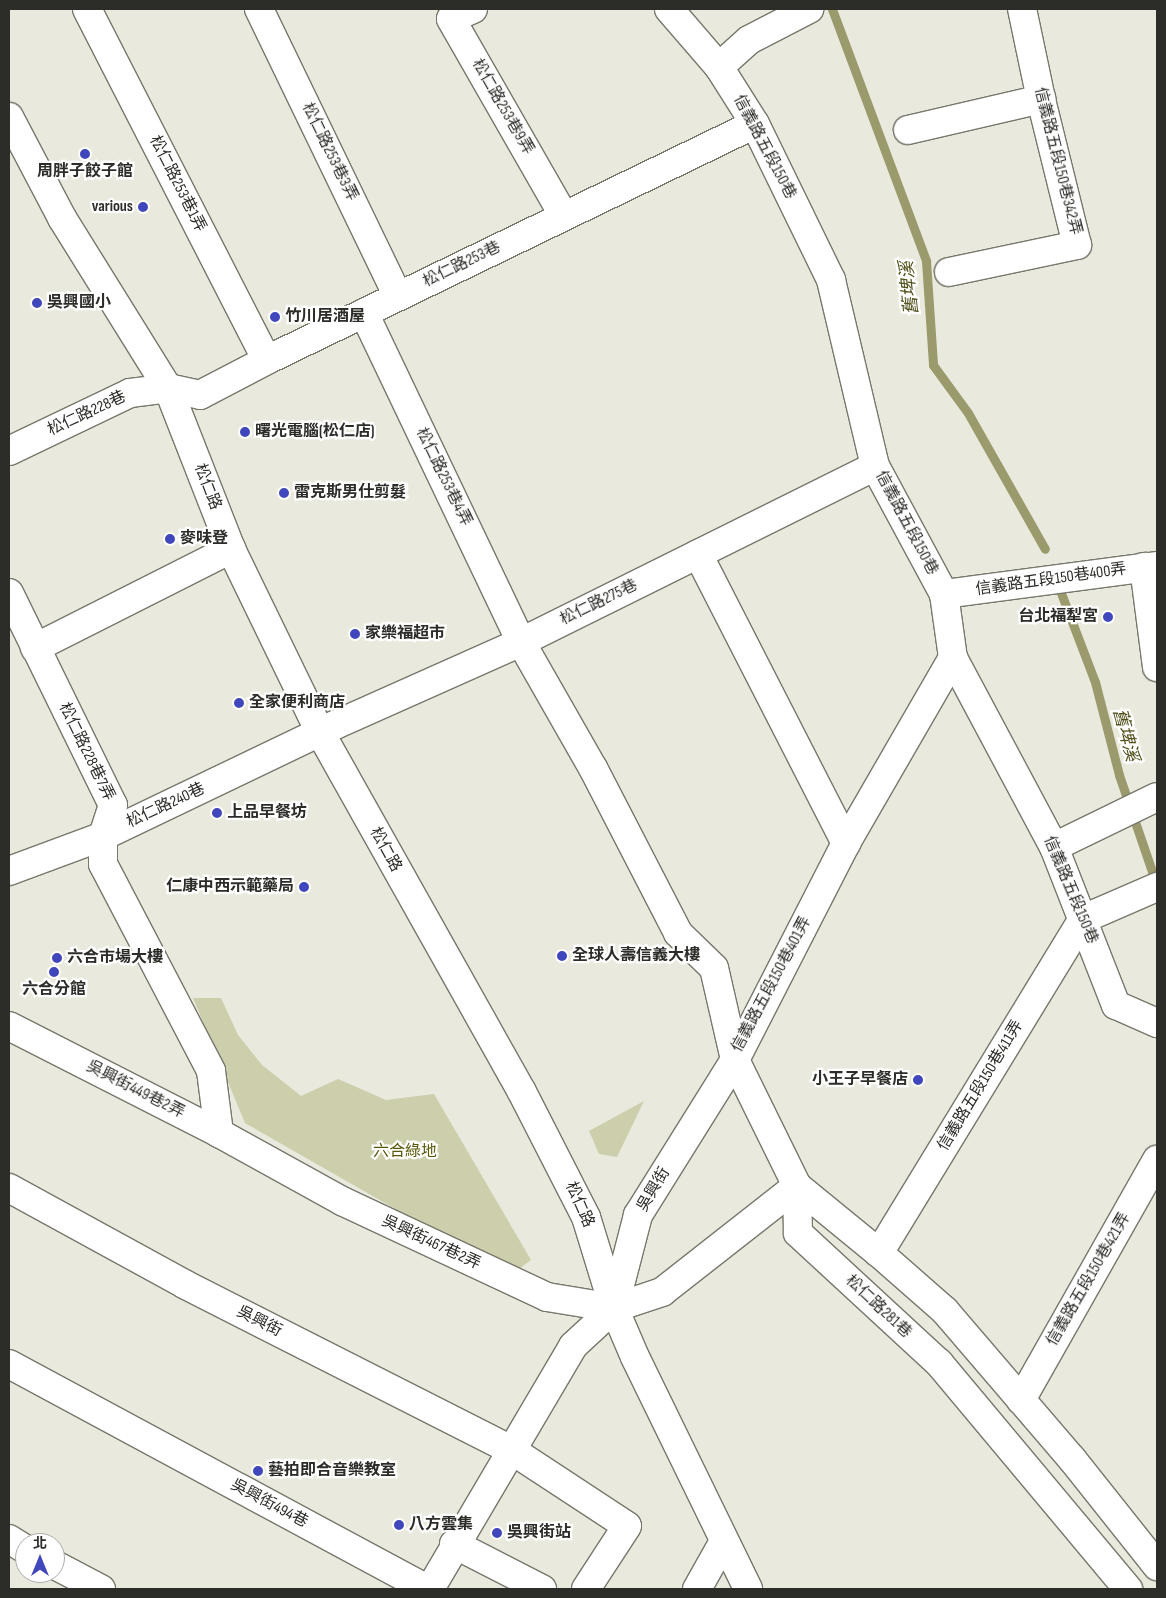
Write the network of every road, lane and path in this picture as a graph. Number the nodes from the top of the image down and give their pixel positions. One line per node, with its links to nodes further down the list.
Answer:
1 (87, 9): 16 (street, 松仁路253巷1弄)
2 (473, 9): 12 (street, 松仁路253巷9弄)
3 (669, 9): 7 (street, 信義路五段150巷)
4 (809, 9): 7 (street)
5 (1022, 9): 8 (street, 信義路五段150巷342弄)
6 (263, 10): 14 (street, 松仁路253巷3弄)
7 (718, 67): 10 (street, 信義路五段150巷)
8 (1041, 98): 11 (street); 13 (street, 信義路五段150巷342弄)
9 (9, 117): 17 (street, 松仁路)
10 (755, 124): 12 (street, 松仁路253巷); 19 (street, 信義路五段150巷)
11 (908, 130)
12 (564, 216): 14 (street, 松仁路253巷)
13 (950, 272)
14 (398, 296): 15 (street, 松仁路253巷)
15 (364, 313): 16 (street, 松仁路253巷); 25 (street, 松仁路253巷4弄)
16 (266, 360): 17 (street, 松仁路253巷)
17 (168, 388): 18 (street, 松仁路228巷); 20 (street, 松仁路)
18 (9, 451)
19 (875, 466): 21 (street, 松仁路275巷); 24 (street, 信義路五段150巷)
20 (231, 549): 26 (street); 29 (street, 松仁路)
21 (698, 554): 25 (street, 松仁路275巷); 32 (street)
22 (1151, 567): 24 (street, 信義路五段150巷400弄); 28 (street)
23 (9, 593): 26 (street, 松仁路228巷7弄)
24 (944, 594): 27 (street, 信義路五段150巷)
25 (522, 642): 29 (street, 松仁路275巷); 39 (street, 信義路五段150巷401弄)
26 (35, 648): 31 (street, 松仁路228巷7弄)
27 (953, 658): 32 (street, 信義路五段150巷401弄); 33 (street, 信義路五段150巷)
28 (1157, 667)
29 (320, 732): 31 (street, 松仁路240巷); 46 (street, 松仁路)
30 (1157, 797): 33 (street)
31 (103, 836): 34 (street, 松仁路240巷); 40 (street, 松仁路228巷7弄)
32 (846, 843): 39 (street, 信義路五段150巷401弄)
33 (1054, 847): 36 (street, 信義路五段150巷)
34 (9, 871)
35 (1157, 886): 36 (street)
36 (1084, 919): 37 (street, 信義路五段150巷); 45 (street, 信義路五段150巷411弄)
37 (1157, 1023)
38 (11, 1032): 40 (street, 吳興街449巷2弄)
39 (734, 1060): 43 (street); 46 (street, 吳興街)
40 (219, 1134): 41 (street, 吳興街449巷2弄)
41 (255, 1154): 46 (street, 吳興街467巷2弄)
42 (1157, 1160): 48 (street, 信義路五段150巷421弄)
43 (797, 1186): 45 (street); 46 (street); 60 (street, 松仁路281巷)
44 (9, 1188): 49 (street, 吳興街)
45 (879, 1253): 48 (street)
46 (614, 1308): 49 (street); 50 (street, 松仁路)
47 (9, 1364): 55 (street, 吳興街494巷)
48 (1021, 1400): 52 (street)
49 (512, 1451): 51 (street); 57 (street, 吳興街)
50 (724, 1541): 58 (street); 59 (street, 松仁路)
51 (454, 1544): 55 (street); 56 (street)
52 (1156, 1562): 61 (street)
53 (65, 1570): 54 (street)
54 (101, 1589)
55 (429, 1589)
56 (542, 1589)
57 (586, 1589)
58 (697, 1589)
59 (748, 1589)
60 (1128, 1589)
61 (1140, 1589)

